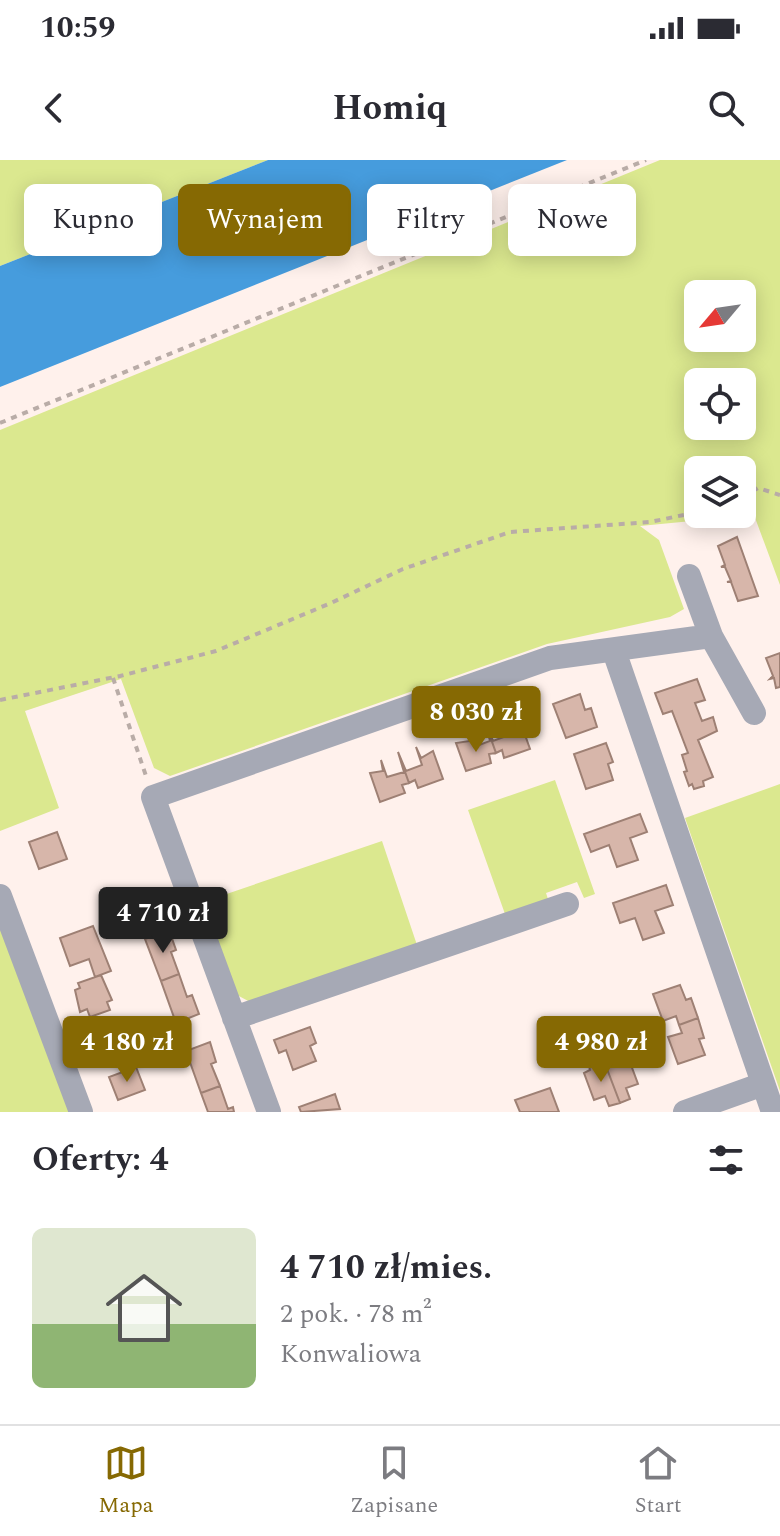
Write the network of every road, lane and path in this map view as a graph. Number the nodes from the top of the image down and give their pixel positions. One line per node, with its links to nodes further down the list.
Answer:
1 (646, 160): 2 (path)
2 (0, 423)
3 (756, 489): 4 (path)
4 (780, 495)
5 (684, 515): 9 (path)
6 (689, 576): 7 (street)
7 (711, 636): 8 (street); 11 (street)
8 (614, 651): 12 (street); 16 (street)
9 (113, 677): 10 (path); 12 (path)
10 (0, 700)
11 (754, 713)
12 (153, 797): 15 (street)
13 (0, 896): 17 (street)
14 (567, 904): 15 (street)
15 (234, 1018): 18 (street)
16 (763, 1084): 19 (street); 20 (street)
17 (81, 1112)
18 (269, 1112)
19 (685, 1112)
20 (773, 1112)

